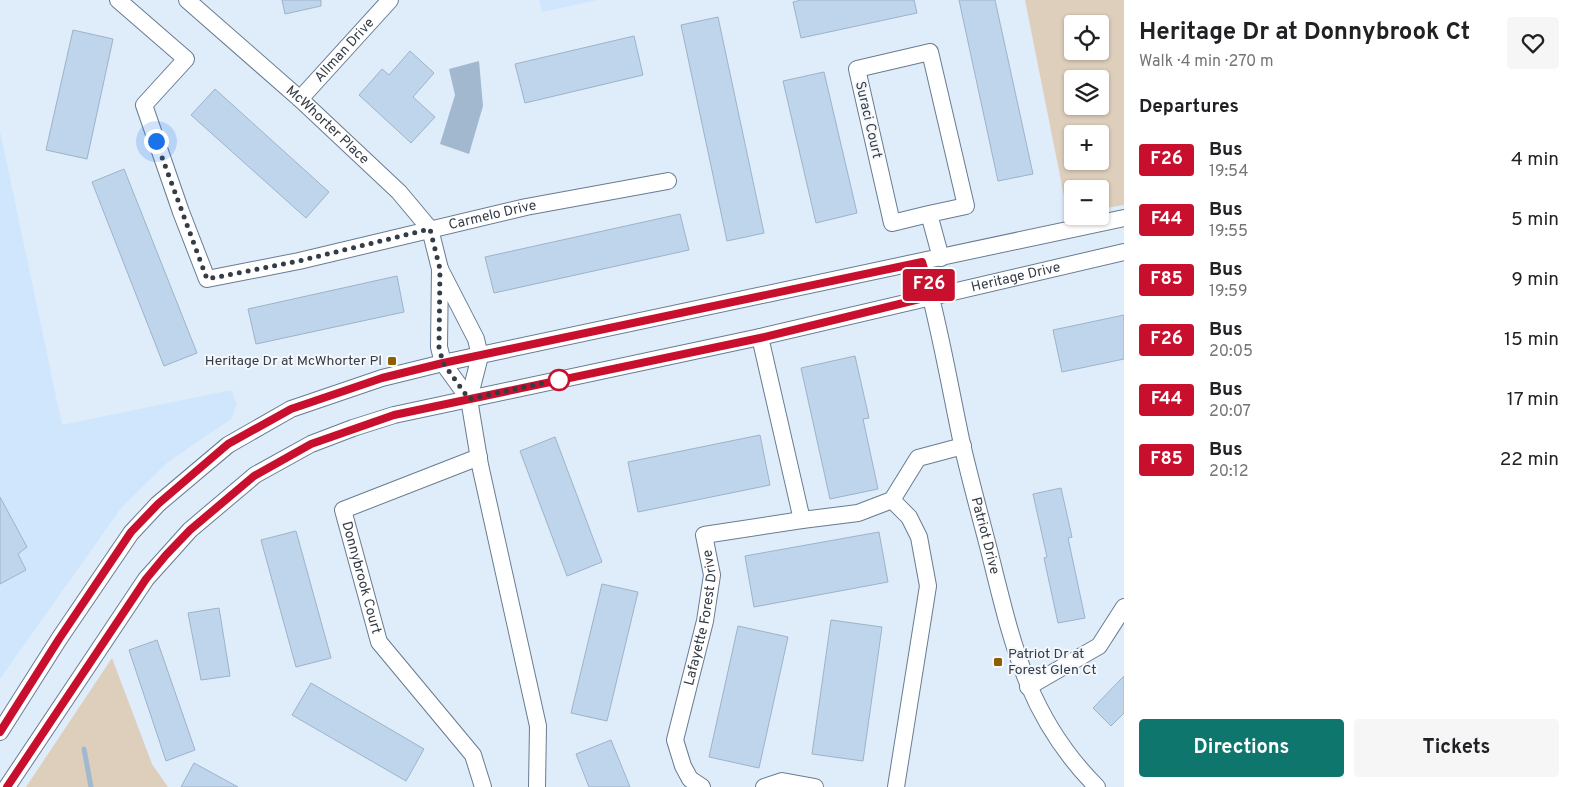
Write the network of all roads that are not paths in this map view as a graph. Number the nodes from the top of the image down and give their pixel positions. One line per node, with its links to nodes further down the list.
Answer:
1 (118, 0): 8 (street, Carmelo Drive)
2 (187, 0): 4 (street, McWhorter Place)
3 (390, 0): 4 (street, Allman Drive)
4 (300, 99): 8 (street, McWhorter Place)
5 (668, 181): 8 (street, Carmelo Drive)
6 (929, 214): 6 (street, Suraci Court); 10 (street)
7 (1124, 218): 10 (street)
8 (430, 229): 12 (street, McWhorter Place)
9 (1124, 252): 13 (street, Heritage Drive)
10 (941, 258): 11 (street)
11 (922, 262): 13 (street, Patriot Drive); 15 (street)
12 (440, 269): 15 (street, McWhorter Place); 16 (street, McWhorter Place)
13 (932, 296): 14 (street, Heritage Drive); 18 (street, Patriot Drive)
14 (760, 338): 17 (street, Heritage Drive); 21 (street)
15 (480, 356): 16 (street); 17 (street)
16 (443, 363): 17 (street, McWhorter Place); 24 (street)
17 (469, 399): 19 (street); 25 (street, Heritage Drive)
18 (963, 446): 20 (street); 23 (street, Patriot Drive)
19 (479, 457): 26 (street, Donnybrook Court); 27 (street)
20 (892, 500): 21 (street, Lafayette Forest Drive); 31 (street)
21 (802, 520): 28 (street, Lafayette Forest Drive)
22 (1124, 607): 23 (street)
23 (1028, 687): 32 (street, Patriot Drive)
24 (0, 732)
25 (7, 787)
26 (483, 787)
27 (537, 787)
28 (702, 787)
29 (764, 787): 30 (street)
30 (814, 787)
31 (896, 787)
32 (1097, 787)

